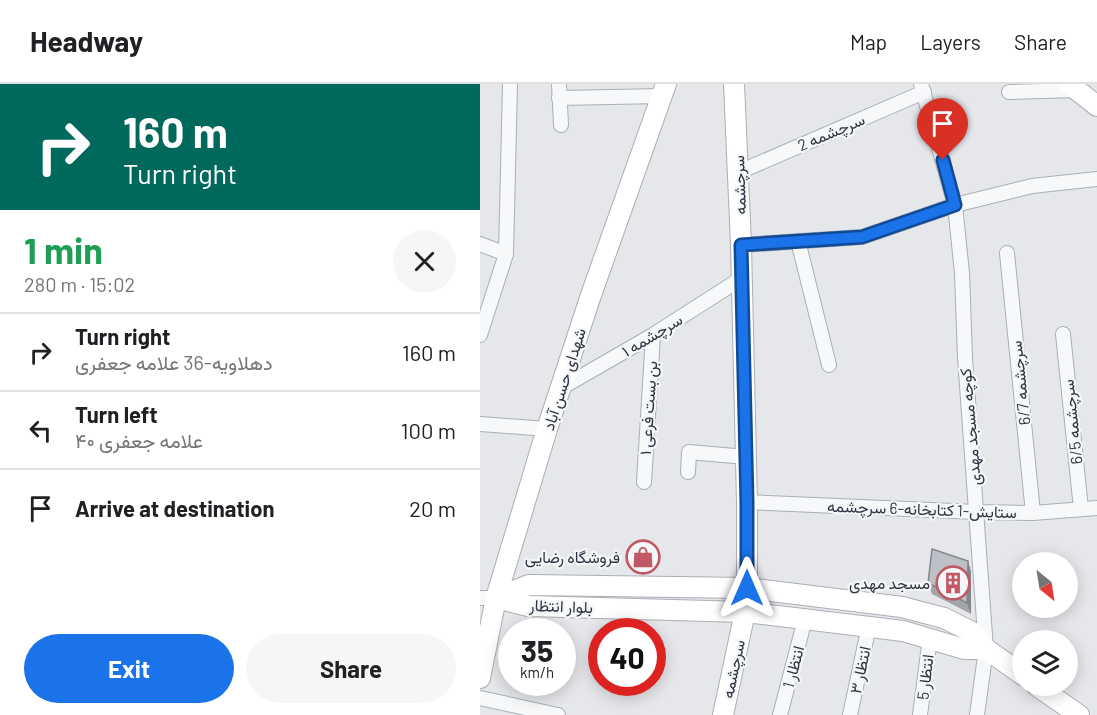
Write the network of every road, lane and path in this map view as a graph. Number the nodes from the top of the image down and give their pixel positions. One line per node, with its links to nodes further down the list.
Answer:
1 (510, 84): 17 (street)
2 (734, 84): 10 (street, سرچشمه)
3 (1073, 87): 7 (street); 8 (street)
4 (922, 88): 10 (street, سرچشمه 2); 12 (street, کوچه مسجد مهدی)
5 (664, 90): 6 (street); 23 (street, شهدای حسن آباد)
6 (559, 91): 9 (street)
7 (1009, 92)
8 (1097, 106)
9 (561, 125)
10 (739, 172): 15 (street, سرچشمه)
11 (1097, 179): 12 (street)
12 (955, 205): 13 (street); 32 (street, کوچه مسجد مهدی)
13 (798, 241): 15 (street); 22 (street)
14 (480, 244): 17 (street)
15 (741, 245): 18 (street, سرچشمه)
16 (1007, 253): 33 (street, سرچشمه 6/7)
17 (506, 254): 21 (street)
18 (742, 279): 20 (street, سرچشمه ۱); 26 (street, سرچشمه)
19 (1063, 334): 31 (street, سرچشمه 6/5)
20 (653, 335): 23 (street, سرچشمه ۱); 28 (street, بن بست فرعی ۱)
21 (480, 336)
22 (829, 365)
23 (561, 388): 25 (street, شهدای حسن آباد)
24 (480, 424): 25 (street)
25 (547, 429): 35 (street, شهدای حسن آباد)
26 (746, 457): 27 (street); 29 (street, سرچشمه)
27 (688, 472)
28 (644, 482)
29 (747, 502): 32 (street, ستایش-1 کتابخانه-6 سرچشمه); 34 (street, سرچشمه)
30 (1097, 508): 31 (street, ستایش-1 کتابخانه-6 سرچشمه)
31 (1081, 509): 33 (street, ستایش-1 کتابخانه-6 سرچشمه)
32 (977, 512): 33 (street, ستایش-1 کتابخانه-6 سرچشمه); 40 (street, کوچه مسجد مهدی)
33 (1033, 513)
34 (747, 588): 35 (street, بلوار انتظار); 36 (street, سرچشمه); 40 (street, بلوار انتظار)
35 (488, 598): 36 (street, بلوار انتظار); 41 (street, شهدای حسن آباد)
36 (746, 612): 37 (street, بلوار انتظار); 46 (street, سرچشمه)
37 (805, 619): 38 (street, بلوار انتظار); 47 (street, انتظار 1)
38 (869, 626): 39 (street, بلوار انتظار); 48 (street, انتظار ۳)
39 (930, 638): 40 (street, بلوار انتظار); 49 (street, انتظار 5)
40 (986, 649): 42 (street, بلوار انتظار); 50 (street, کوچه مسجد مهدی)
41 (481, 667)
42 (1012, 667)
43 (1051, 696): 51 (street)
44 (480, 698): 45 (street)
45 (558, 715)
46 (723, 715)
47 (780, 715)
48 (850, 715)
49 (920, 715)
50 (977, 715)
51 (1079, 715)

